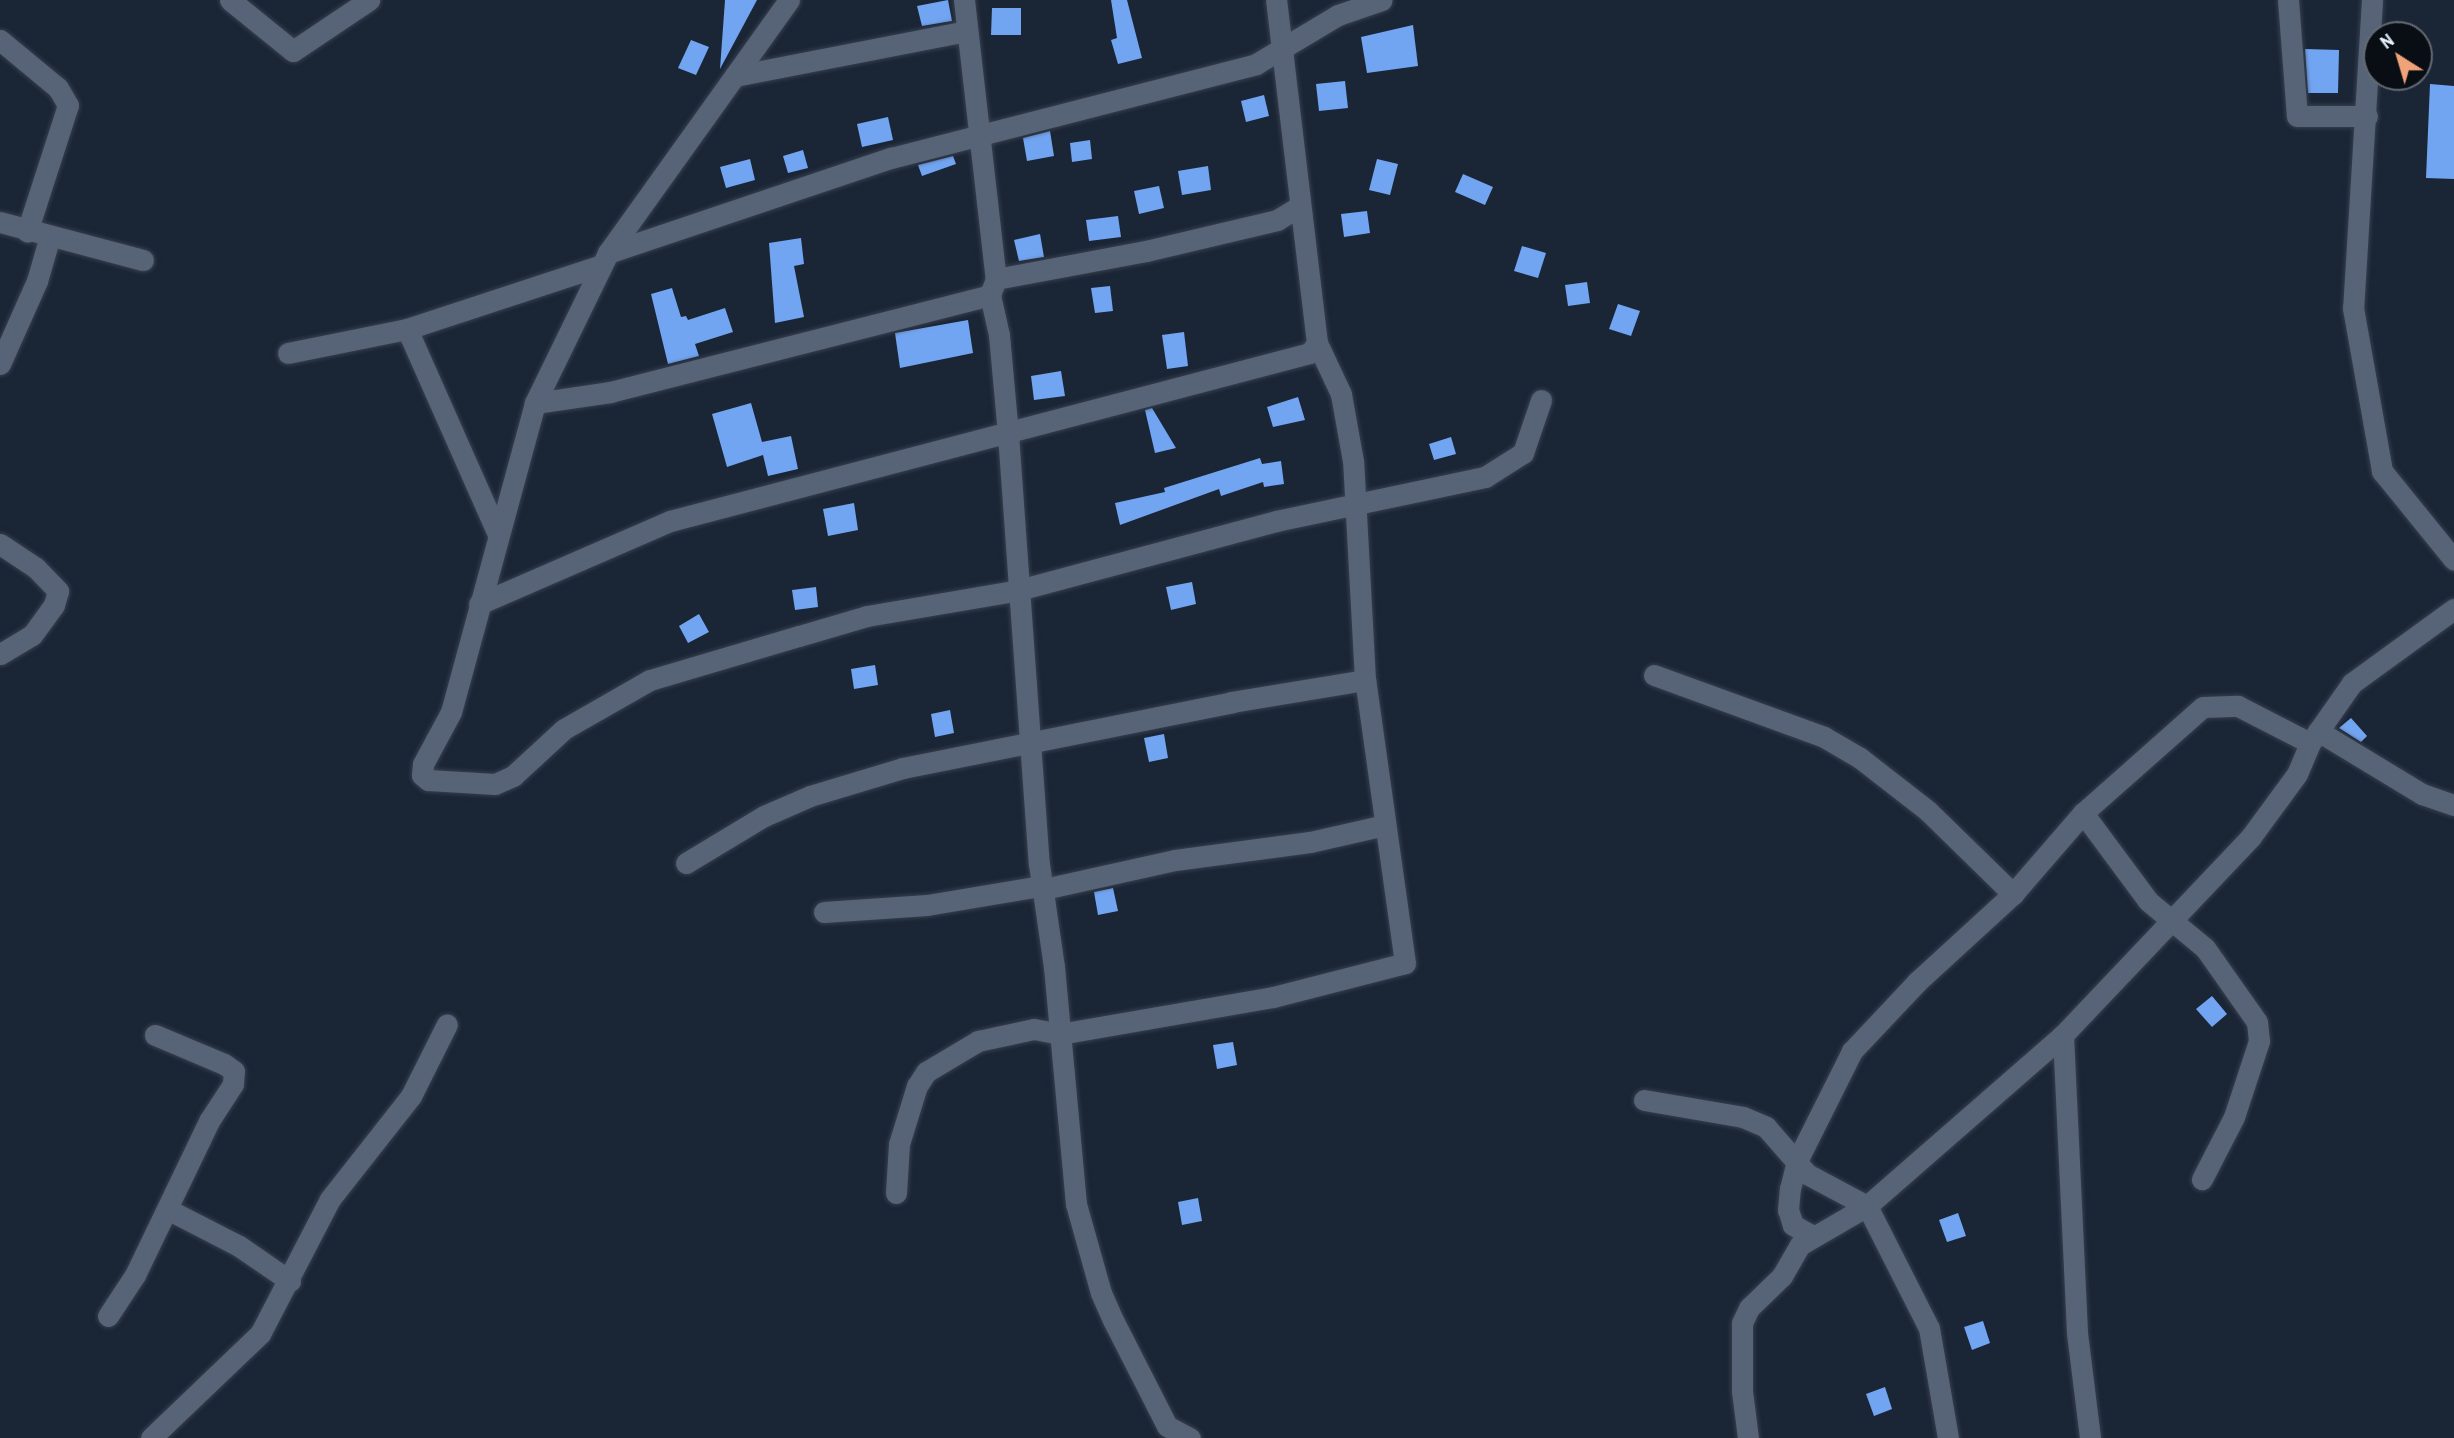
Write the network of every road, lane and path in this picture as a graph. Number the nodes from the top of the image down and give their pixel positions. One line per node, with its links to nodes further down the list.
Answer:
1 (229, 0): 2 (street)
2 (369, 0)
3 (789, 0): 12 (street)
4 (964, 0): 9 (street)
5 (1276, 0): 11 (street)
6 (1382, 0): 11 (street)
7 (2288, 0): 13 (street)
8 (2372, 0): 13 (street)
9 (967, 31): 12 (street); 14 (street)
10 (0, 40): 17 (street)
11 (1279, 49): 14 (street); 15 (street)
12 (735, 76): 19 (street)
13 (2367, 116): 32 (street)
14 (982, 134): 19 (street); 21 (street)
15 (1300, 206): 21 (street); 23 (street)
16 (0, 222): 17 (street)
17 (26, 232): 18 (street)
18 (50, 236): 20 (street); 25 (street)
19 (605, 259): 22 (street); 27 (street)
20 (144, 260)
21 (993, 287): 27 (street); 28 (street)
22 (407, 330): 24 (street); 30 (street)
23 (1317, 342): 28 (street); 29 (street)
24 (288, 353)
25 (0, 364)
26 (1541, 400): 29 (street)
27 (535, 403): 30 (street)
28 (1008, 434): 33 (street); 34 (street)
29 (1358, 505): 33 (street); 38 (street)
30 (497, 532): 34 (street)
31 (0, 544): 36 (street)
32 (2454, 560)
33 (1019, 590): 34 (street); 40 (street)
34 (479, 604)
35 (2454, 609): 39 (street)
36 (0, 654)
37 (1654, 675): 46 (street)
38 (1365, 680): 40 (street); 43 (street)
39 (2314, 737): 41 (street); 42 (street); 48 (street)
40 (1031, 743): 44 (street); 45 (street)
41 (2454, 804)
42 (2082, 813): 46 (street); 48 (street)
43 (1385, 825): 45 (street); 50 (street)
44 (685, 863)
45 (1044, 889): 47 (street); 50 (street)
46 (2013, 894): 54 (street)
47 (824, 912)
48 (2172, 921): 52 (street); 55 (street)
49 (447, 1024): 60 (street)
50 (1059, 1034): 56 (street); 63 (street)
51 (155, 1035): 58 (street)
52 (2063, 1035): 57 (street); 66 (street)
53 (1644, 1100): 54 (street)
54 (1797, 1161): 57 (street); 59 (street)
55 (2202, 1179)
56 (896, 1193)
57 (1867, 1206): 59 (street); 65 (street)
58 (169, 1210): 60 (street); 61 (street)
59 (1811, 1235): 64 (street)
60 (290, 1280): 62 (street)
61 (108, 1316)
62 (151, 1438)
63 (1190, 1438)
64 (1748, 1438)
65 (1948, 1438)
66 (2090, 1438)

